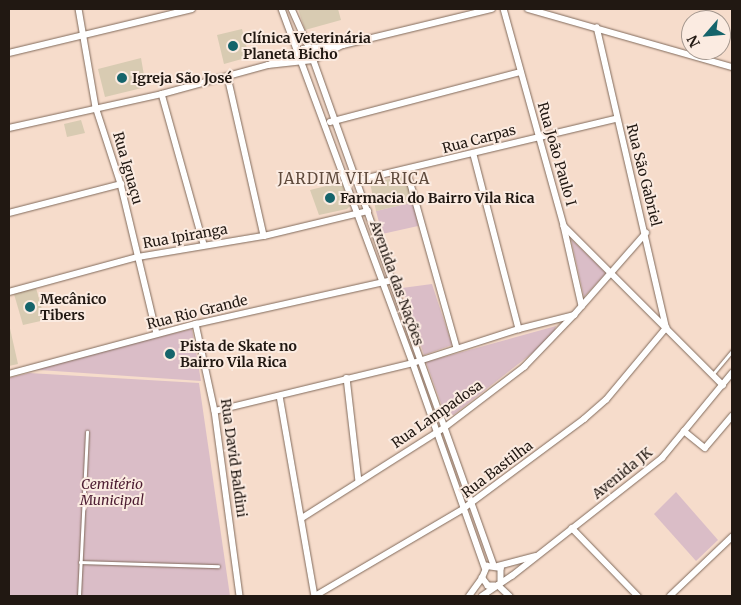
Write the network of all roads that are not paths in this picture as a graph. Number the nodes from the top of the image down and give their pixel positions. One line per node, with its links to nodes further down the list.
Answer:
1 (79, 9): 9 (street, Rua Iguaçu)
2 (192, 9): 9 (street)
3 (282, 9): 12 (street, Avenida das Nações)
4 (292, 9): 11 (street, Avenida das Nações)
5 (492, 9): 10 (street)
6 (504, 9): 18 (street, Rua João Paulo I)
7 (528, 9): 8 (street)
8 (597, 28): 17 (street); 22 (street, Rua São Gabriel)
9 (83, 35): 13 (street); 21 (street, Rua Iguaçu)
10 (343, 45): 11 (street); 14 (street)
11 (309, 47): 12 (street); 14 (street, Avenida das Nações)
12 (298, 50): 15 (street, Avenida das Nações); 16 (street)
13 (9, 53)
14 (313, 60): 15 (street); 23 (street, Avenida das Nações)
15 (302, 62): 16 (street); 24 (street, Avenida das Nações)
16 (268, 65): 19 (street)
17 (732, 67)
18 (521, 72): 23 (street); 26 (street, Rua João Paulo I)
19 (228, 77): 20 (street); 37 (street)
20 (162, 94): 21 (street); 38 (street)
21 (96, 107): 25 (street); 31 (street, Rua Iguaçu)
22 (616, 119): 26 (street, Rua Carpas); 36 (street, Rua São Gabriel)
23 (333, 121): 24 (street); 29 (street, Avenida das Nações)
24 (324, 123): 30 (street, Avenida das Nações)
25 (9, 128)
26 (540, 136): 27 (street, Rua Carpas); 35 (street, Rua João Paulo I)
27 (474, 155): 28 (street, Rua Carpas); 48 (street)
28 (407, 170): 29 (street, Rua Carpas); 50 (street)
29 (356, 181): 30 (street, Rua Carpas); 32 (street, Avenida das Nações)
30 (348, 183): 34 (street, Avenida das Nações)
31 (120, 184): 33 (street); 39 (street, Rua Iguaçu)
32 (368, 211): 34 (street, Rua Ipiranga); 41 (street, Avenida das Nações)
33 (9, 213)
34 (359, 213): 37 (street, Rua Ipiranga); 42 (street, Avenida das Nações)
35 (564, 226): 40 (street); 44 (street, Rua João Paulo I)
36 (646, 233): 40 (street, Rua Lampadosa); 47 (street, Rua São Gabriel)
37 (264, 236): 38 (street, Rua Ipiranga)
38 (204, 244): 39 (street, Rua Ipiranga)
39 (138, 257): 43 (street, Rua Ipiranga); 49 (street, Rua Iguaçu)
40 (612, 272): 44 (street, Rua Lampadosa); 47 (street)
41 (393, 280): 42 (street, Rua Rio Grande); 52 (street, Avenida das Nações)
42 (382, 281): 46 (street, Rua Rio Grande); 53 (street, Avenida das Nações)
43 (9, 292)
44 (582, 306): 45 (street, Rua Lampadosa)
45 (574, 316): 48 (street); 62 (street, Rua Lampadosa)
46 (196, 324): 49 (street, Rua Rio Grande); 60 (street, Rua David Baldini)
47 (666, 328): 56 (street); 67 (street, Rua Bastilha)
48 (519, 329): 50 (street)
49 (157, 334): 55 (street, Rua Rio Grande)
50 (457, 348): 52 (street)
51 (732, 351): 56 (lane)
52 (421, 361): 53 (street); 62 (street, Avenida das Nações)
53 (413, 363): 57 (street); 65 (street, Avenida das Nações)
54 (732, 373): 58 (street, Avenida JK)
55 (9, 374)
56 (711, 376): 58 (street)
57 (347, 378): 59 (street); 66 (street)
58 (723, 385): 63 (street, Avenida JK)
59 (280, 396): 60 (street); 69 (street)
60 (216, 411): 80 (street, Rua David Baldini)
61 (732, 416): 63 (street)
62 (444, 428): 65 (street, Rua Lampadosa); 67 (street, Avenida das Nações)
63 (684, 431): 70 (street, Avenida JK)
64 (87, 432): 73 (lane)
65 (437, 432): 66 (street, Rua Lampadosa); 68 (street, Avenida das Nações)
66 (359, 481): 69 (street, Rua Lampadosa)
67 (471, 504): 68 (street, Rua Bastilha); 75 (street, Avenida das Nações)
68 (463, 509): 76 (street, Avenida das Nações); 81 (street, Rua Bastilha)
69 (302, 518): 81 (street)
70 (572, 528): 72 (street, Avenida JK); 85 (street)
71 (732, 537): 86 (street)
72 (535, 556): 75 (street, Avenida JK); 78 (street, Avenida JK)
73 (80, 562): 74 (lane); 79 (lane)
74 (218, 566)
75 (496, 566): 76 (street); 78 (street)
76 (485, 568): 77 (street)
77 (482, 578): 78 (street); 82 (street)
78 (498, 584): 83 (street, Avenida JK); 84 (street)
79 (78, 596)
80 (240, 596)
81 (315, 596)
82 (468, 596)
83 (482, 596)
84 (510, 596)
85 (638, 596)
86 (670, 596)

